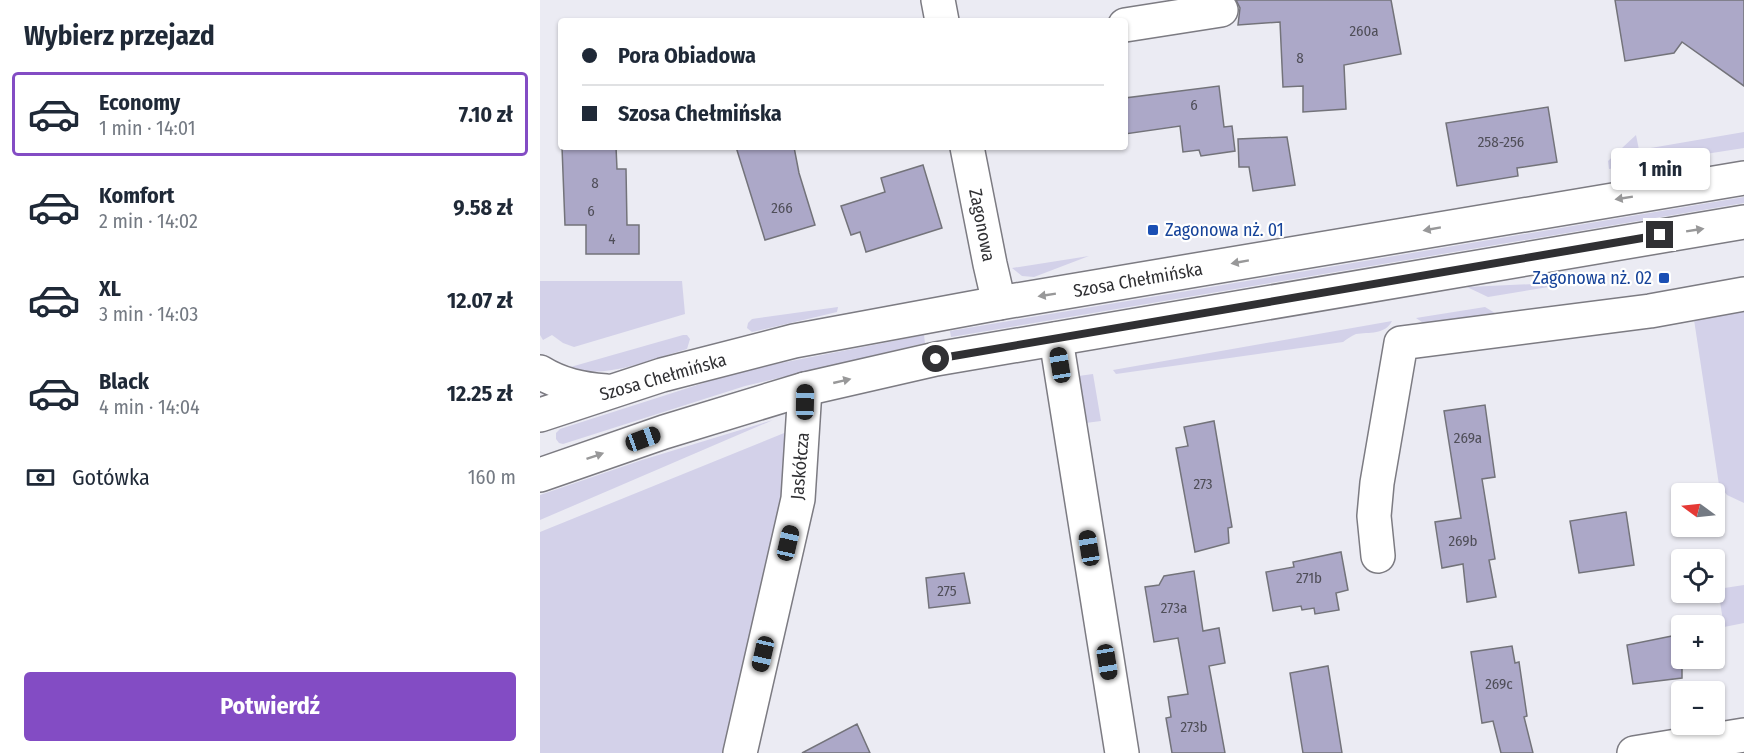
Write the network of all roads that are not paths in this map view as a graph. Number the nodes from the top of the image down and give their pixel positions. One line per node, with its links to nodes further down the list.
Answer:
1 (938, 0): 3 (main road)
2 (1221, 10): 4 (main road)
3 (941, 18)
4 (1128, 25)
5 (968, 150): 9 (main road, Zagonowa)
6 (1744, 178): 9 (main road, Szosa Chełmińska, one-way to 9)
7 (1744, 222): 10 (main road, one-way to 7)
8 (1744, 294): 16 (main road)
9 (999, 303): 13 (main road, Szosa Chełmińska)
10 (1056, 339): 12 (main road, one-way to 10); 19 (main road)
11 (540, 372): 13 (main road)
12 (805, 389): 15 (main road, one-way to 12); 18 (main road, Jaskółcza)
13 (611, 392): 14 (main road, Szosa Chełmińska)
14 (540, 415)
15 (540, 475)
16 (1378, 556)
17 (1744, 735): 20 (main road)
18 (740, 753)
19 (1122, 753)
20 (1634, 753)

